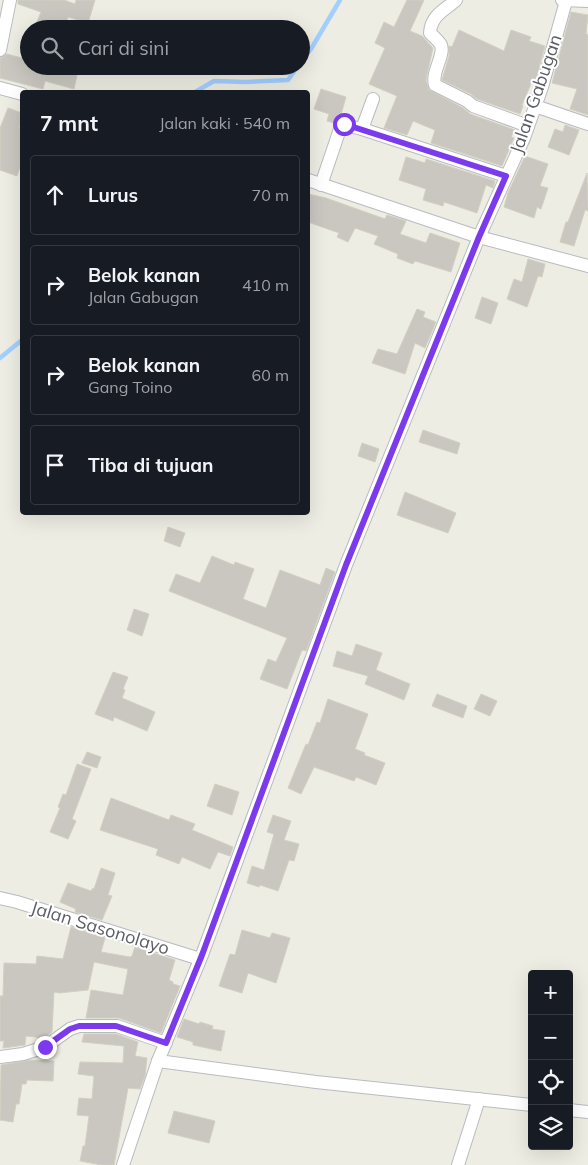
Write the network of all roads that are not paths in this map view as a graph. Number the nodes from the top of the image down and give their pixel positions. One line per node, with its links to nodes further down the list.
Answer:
1 (10, 0): 6 (street)
2 (456, 0): 12 (street)
3 (562, 0): 5 (street)
4 (588, 0): 5 (street)
5 (566, 1): 10 (street, Jalan Gabugan)
6 (0, 50)
7 (0, 88): 8 (street)
8 (20, 93)
9 (373, 99): 13 (street)
10 (535, 106): 11 (street); 12 (street, Jalan Gabugan)
11 (588, 124)
12 (528, 126): 14 (street, Jalan Gabugan)
13 (362, 129): 14 (street); 16 (street)
14 (506, 176): 17 (street, Jalan Gabugan)
15 (310, 181): 16 (street)
16 (321, 185): 17 (street)
17 (479, 237): 18 (street); 20 (street, Jalan Gabugan)
18 (588, 266)
19 (0, 898): 20 (street, Jalan Sasonolayo)
20 (200, 959): 21 (street, Jalan Gabugan)
21 (166, 1043): 22 (street); 23 (street, Jalan Gabugan)
22 (0, 1057)
23 (158, 1061): 24 (street); 28 (street, Jalan Gabugan)
24 (479, 1099): 25 (street); 29 (street)
25 (528, 1105)
26 (573, 1110): 27 (street)
27 (588, 1112)
28 (123, 1165)
29 (458, 1165)

